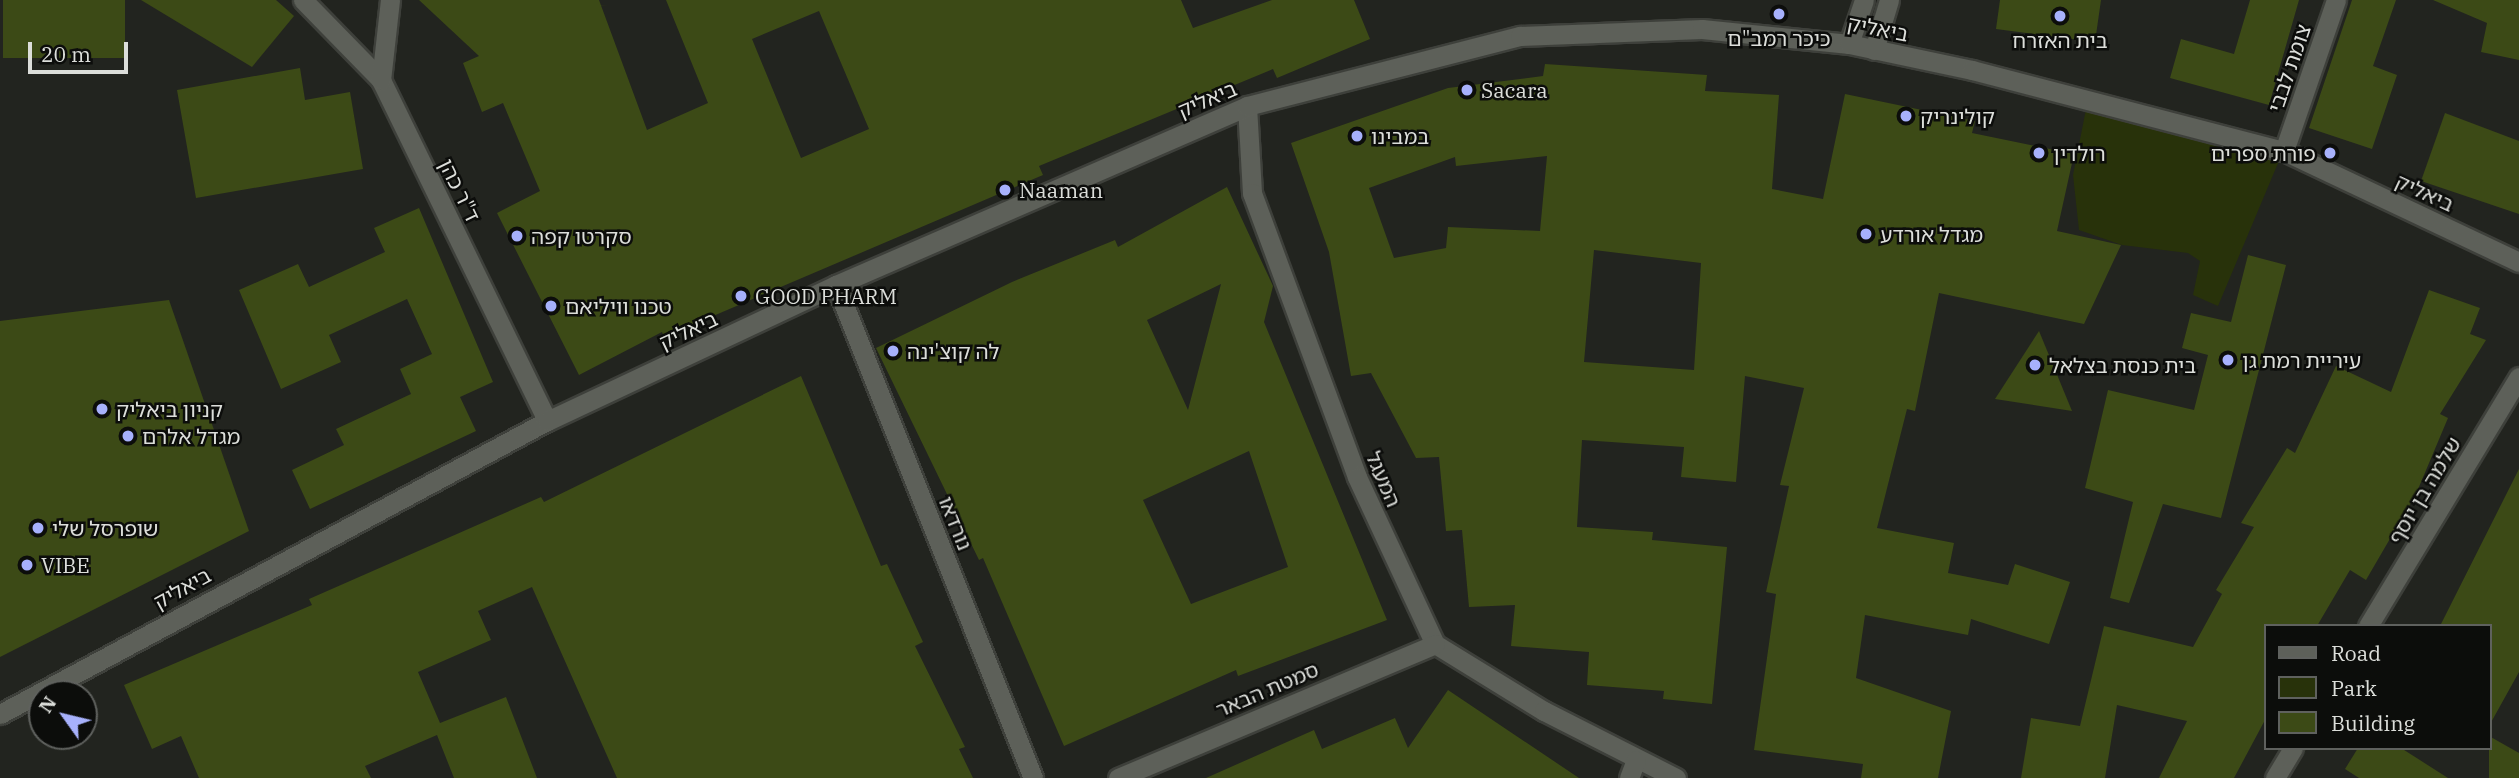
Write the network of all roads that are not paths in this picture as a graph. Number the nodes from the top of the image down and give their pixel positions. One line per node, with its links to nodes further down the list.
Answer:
1 (303, 0): 8 (street, ד"ר כהן)
2 (390, 0): 8 (street)
3 (1864, 0): 6 (street)
4 (1889, 0): 7 (street)
5 (2336, 0): 10 (street, צומת לבבי)
6 (1849, 44): 7 (street, ביאליק); 9 (street, ביאליק)
7 (1874, 50): 10 (street, ביאליק)
8 (381, 80): 14 (street, ד"ר כהן)
9 (1247, 106): 12 (street, ביאליק); 16 (street, המעגל)
10 (2284, 151): 11 (street, ביאליק)
11 (2519, 262)
12 (836, 285): 14 (street, ביאליק); 20 (street, נורדאו)
13 (2519, 377): 15 (street, שלמה בן יוסף)
14 (547, 421): 17 (street, ביאליק)
15 (2369, 624)
16 (1434, 644): 19 (street); 21 (street, סמטת הבאר)
17 (0, 714)
18 (2292, 750): 23 (street)
19 (1632, 769): 22 (street)
20 (1033, 778)
21 (1118, 778)
22 (1676, 778)
23 (2275, 778)

